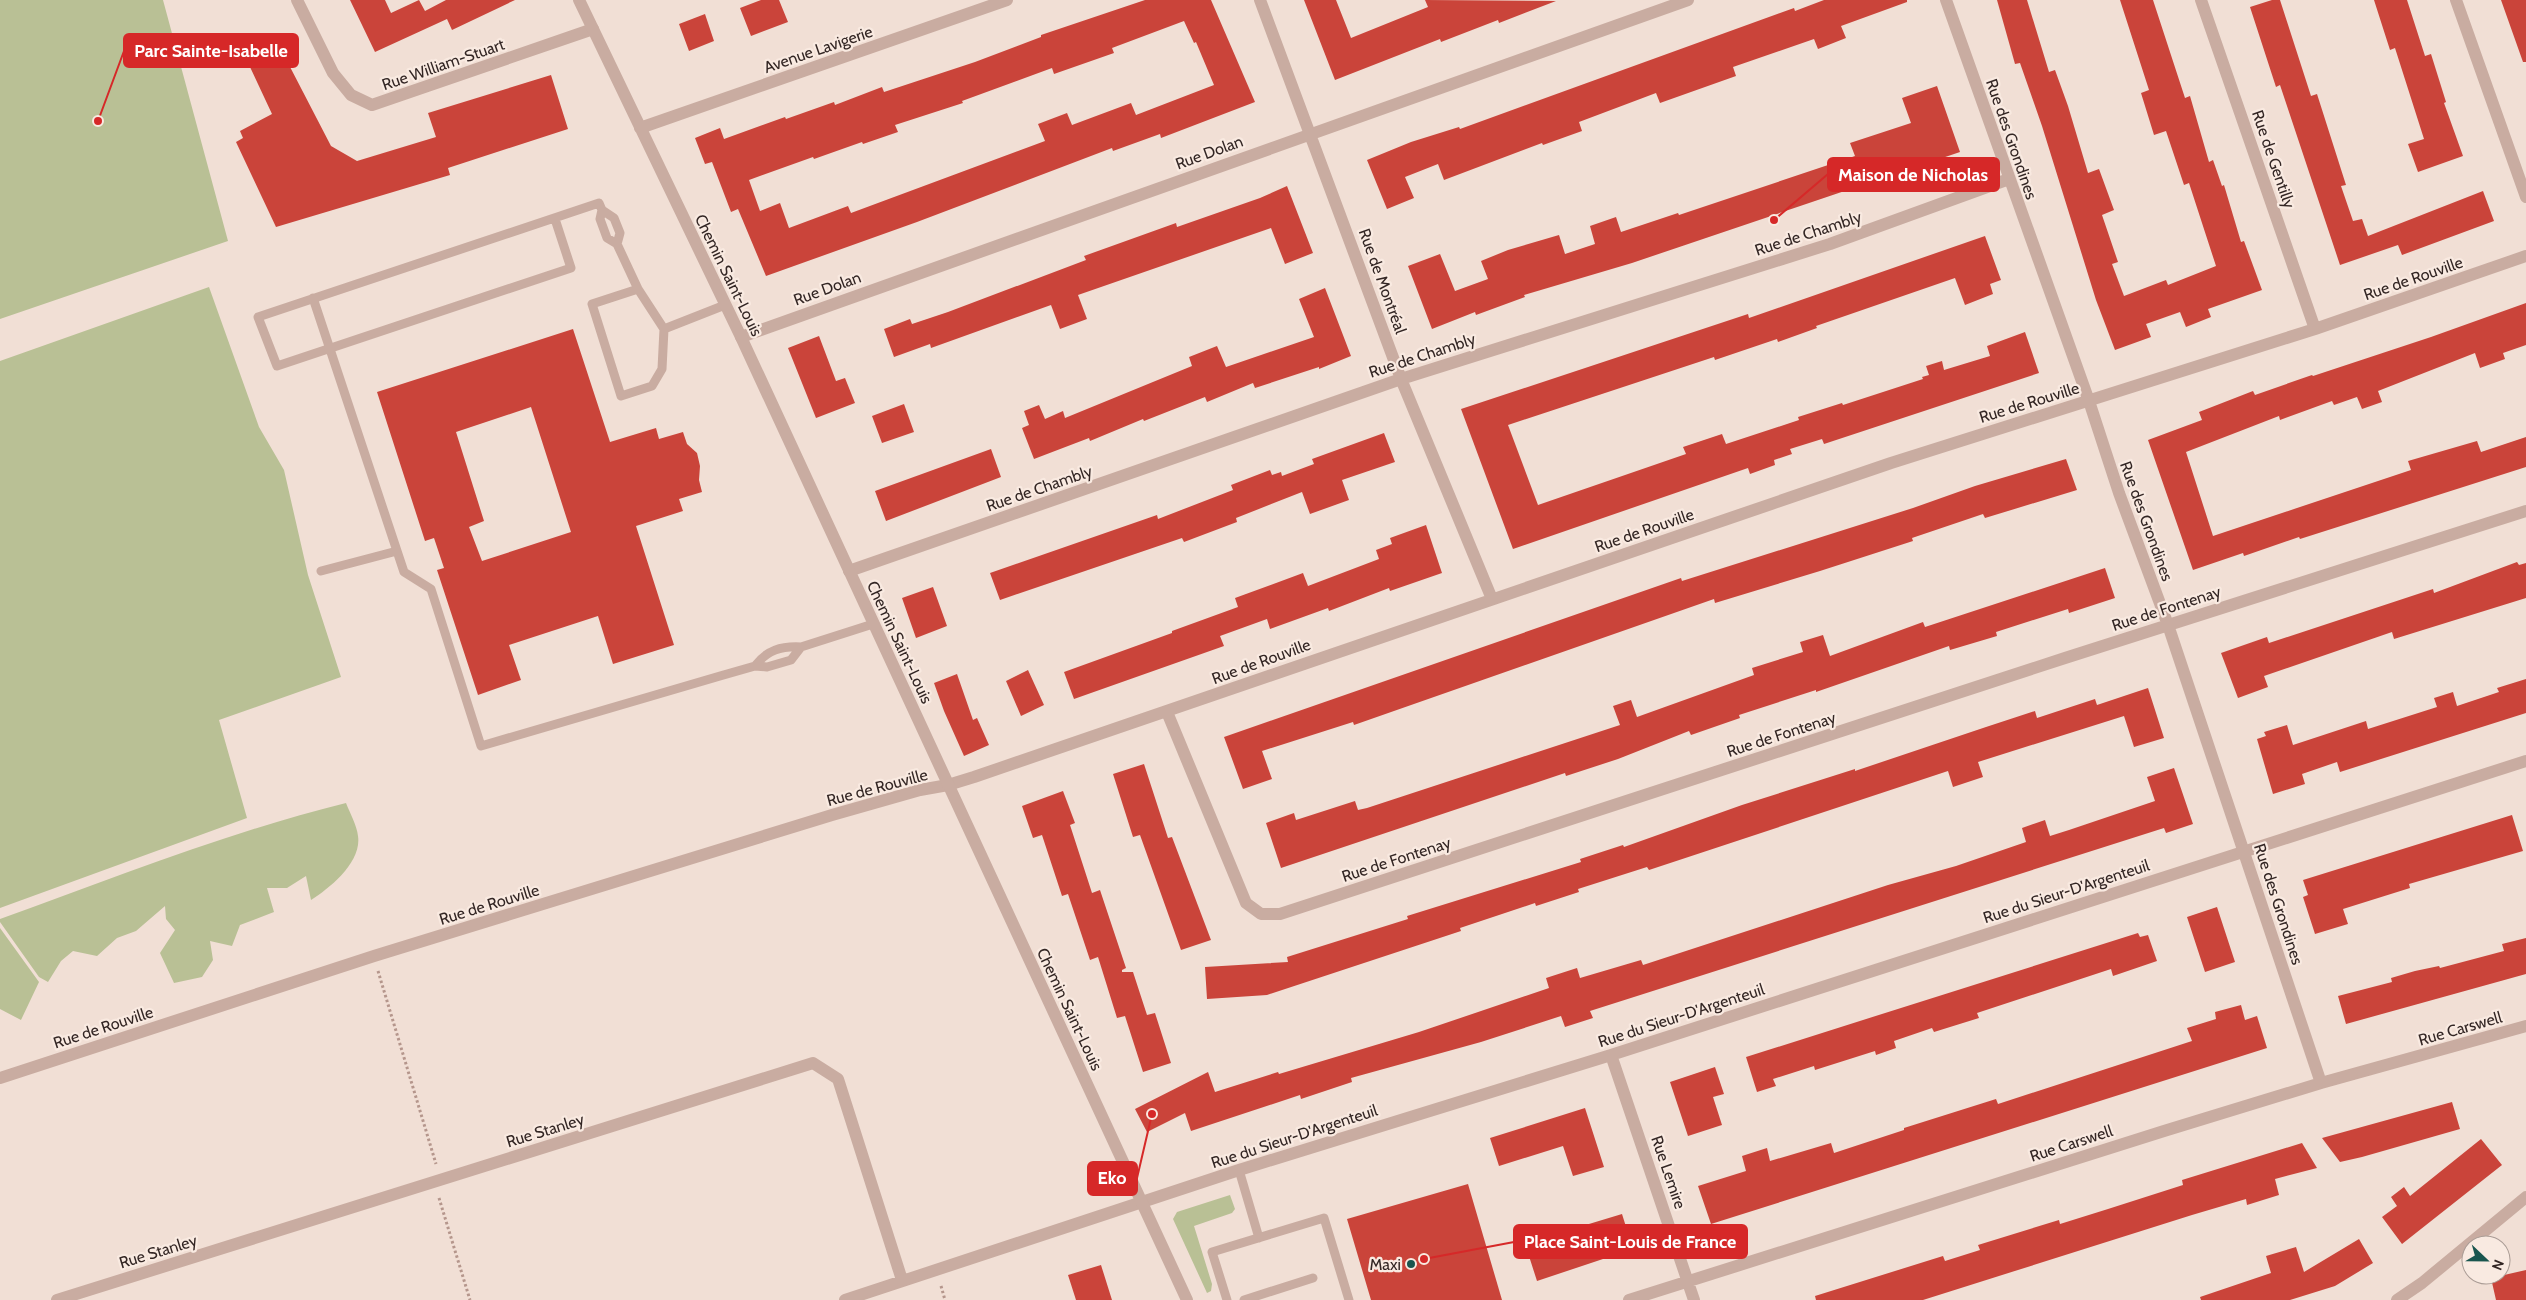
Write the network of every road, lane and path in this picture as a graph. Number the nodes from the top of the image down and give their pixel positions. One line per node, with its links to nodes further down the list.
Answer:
1 (297, 0): 9 (street, Rue William-Stuart)
2 (579, 0): 9 (street, Chemin Saint-Louis)
3 (1007, 0): 10 (street, Avenue Lavigerie)
4 (1260, 0): 11 (street, Rue de Montréal)
5 (1688, 0): 11 (street, Rue Dolan)
6 (1946, 0): 12 (street, Rue des Grondines)
7 (2201, 0): 22 (street, Rue de Gentilly)
8 (2456, 0): 13 (street)
9 (593, 29): 10 (street, Chemin Saint-Louis)
10 (640, 128): 20 (street, Chemin Saint-Louis)
11 (1311, 135): 23 (street, Rue Dolan); 25 (street, Rue de Montréal)
12 (2009, 179): 25 (street, Rue de Chambly); 26 (street, Rue des Grondines)
13 (2526, 198)
14 (602, 210): 15 (lane); 16 (lane); 16 (lane)
15 (555, 219): 19 (lane); 24 (lane)
16 (617, 244): 18 (lane)
17 (2526, 256): 22 (street, Rue de Rouville)
18 (638, 289): 21 (lane); 21 (lane)
19 (313, 298): 24 (lane); 24 (lane)
20 (726, 305): 21 (lane); 23 (street, Chemin Saint-Louis)
21 (664, 329)
22 (2316, 329): 26 (street, Rue de Rouville)
23 (741, 336): 30 (street, Chemin Saint-Louis)
24 (332, 348): 28 (lane)
25 (1401, 379): 30 (street, Rue de Chambly); 31 (street, Rue de Montréal)
26 (2089, 401): 31 (street, Rue de Rouville); 33 (street, Rue des Grondines)
27 (2526, 511): 33 (street, Rue de Fontenay)
28 (397, 551): 29 (lane); 35 (lane)
29 (321, 571)
30 (848, 571): 32 (street, Chemin Saint-Louis)
31 (1492, 599): 36 (street, Rue de Rouville)
32 (873, 624): 34 (lane); 38 (street, Chemin Saint-Louis)
33 (2168, 625): 36 (street, Rue de Fontenay); 39 (street, Rue des Grondines)
34 (801, 647): 35 (lane); 35 (lane)
35 (755, 666)
36 (1167, 712): 38 (street, Rue de Rouville)
37 (2526, 761): 39 (street, Rue du Sieur-D'Argenteuil)
38 (948, 785): 40 (street, Rue de Rouville); 48 (street, Chemin Saint-Louis)
39 (2244, 851): 42 (street, Rue du Sieur-D'Argenteuil); 44 (street, Rue des Grondines)
40 (374, 956): 43 (street, Rue de Rouville); 46 (path)
41 (2526, 1026): 44 (street, Rue Carswell)
42 (1611, 1055): 45 (street, Rue du Sieur-D'Argenteuil); 52 (street, Rue Lemire)
43 (0, 1078)
44 (2321, 1083): 52 (street, Rue Carswell)
45 (1239, 1170): 48 (street, Rue du Sieur-D'Argenteuil); 49 (lane)
46 (438, 1180): 51 (street, Rue Stanley); 53 (street, Rue Stanley); 54 (path)
47 (2526, 1197): 62 (street)
48 (1142, 1202): 51 (street, Rue du Sieur-D'Argenteuil); 56 (street, Chemin Saint-Louis)
49 (1259, 1238): 57 (lane); 59 (lane)
50 (1313, 1278): 58 (lane)
51 (902, 1280): 55 (street, Rue du Sieur-D'Argenteuil)
52 (1689, 1282): 60 (street, Rue Carswell); 61 (street, Rue Lemire)
53 (57, 1300)
54 (470, 1300)
55 (845, 1300)
56 (1187, 1300)
57 (1227, 1300)
58 (1244, 1300)
59 (1349, 1300)
60 (1629, 1300)
61 (1694, 1300)
62 (2397, 1300)

